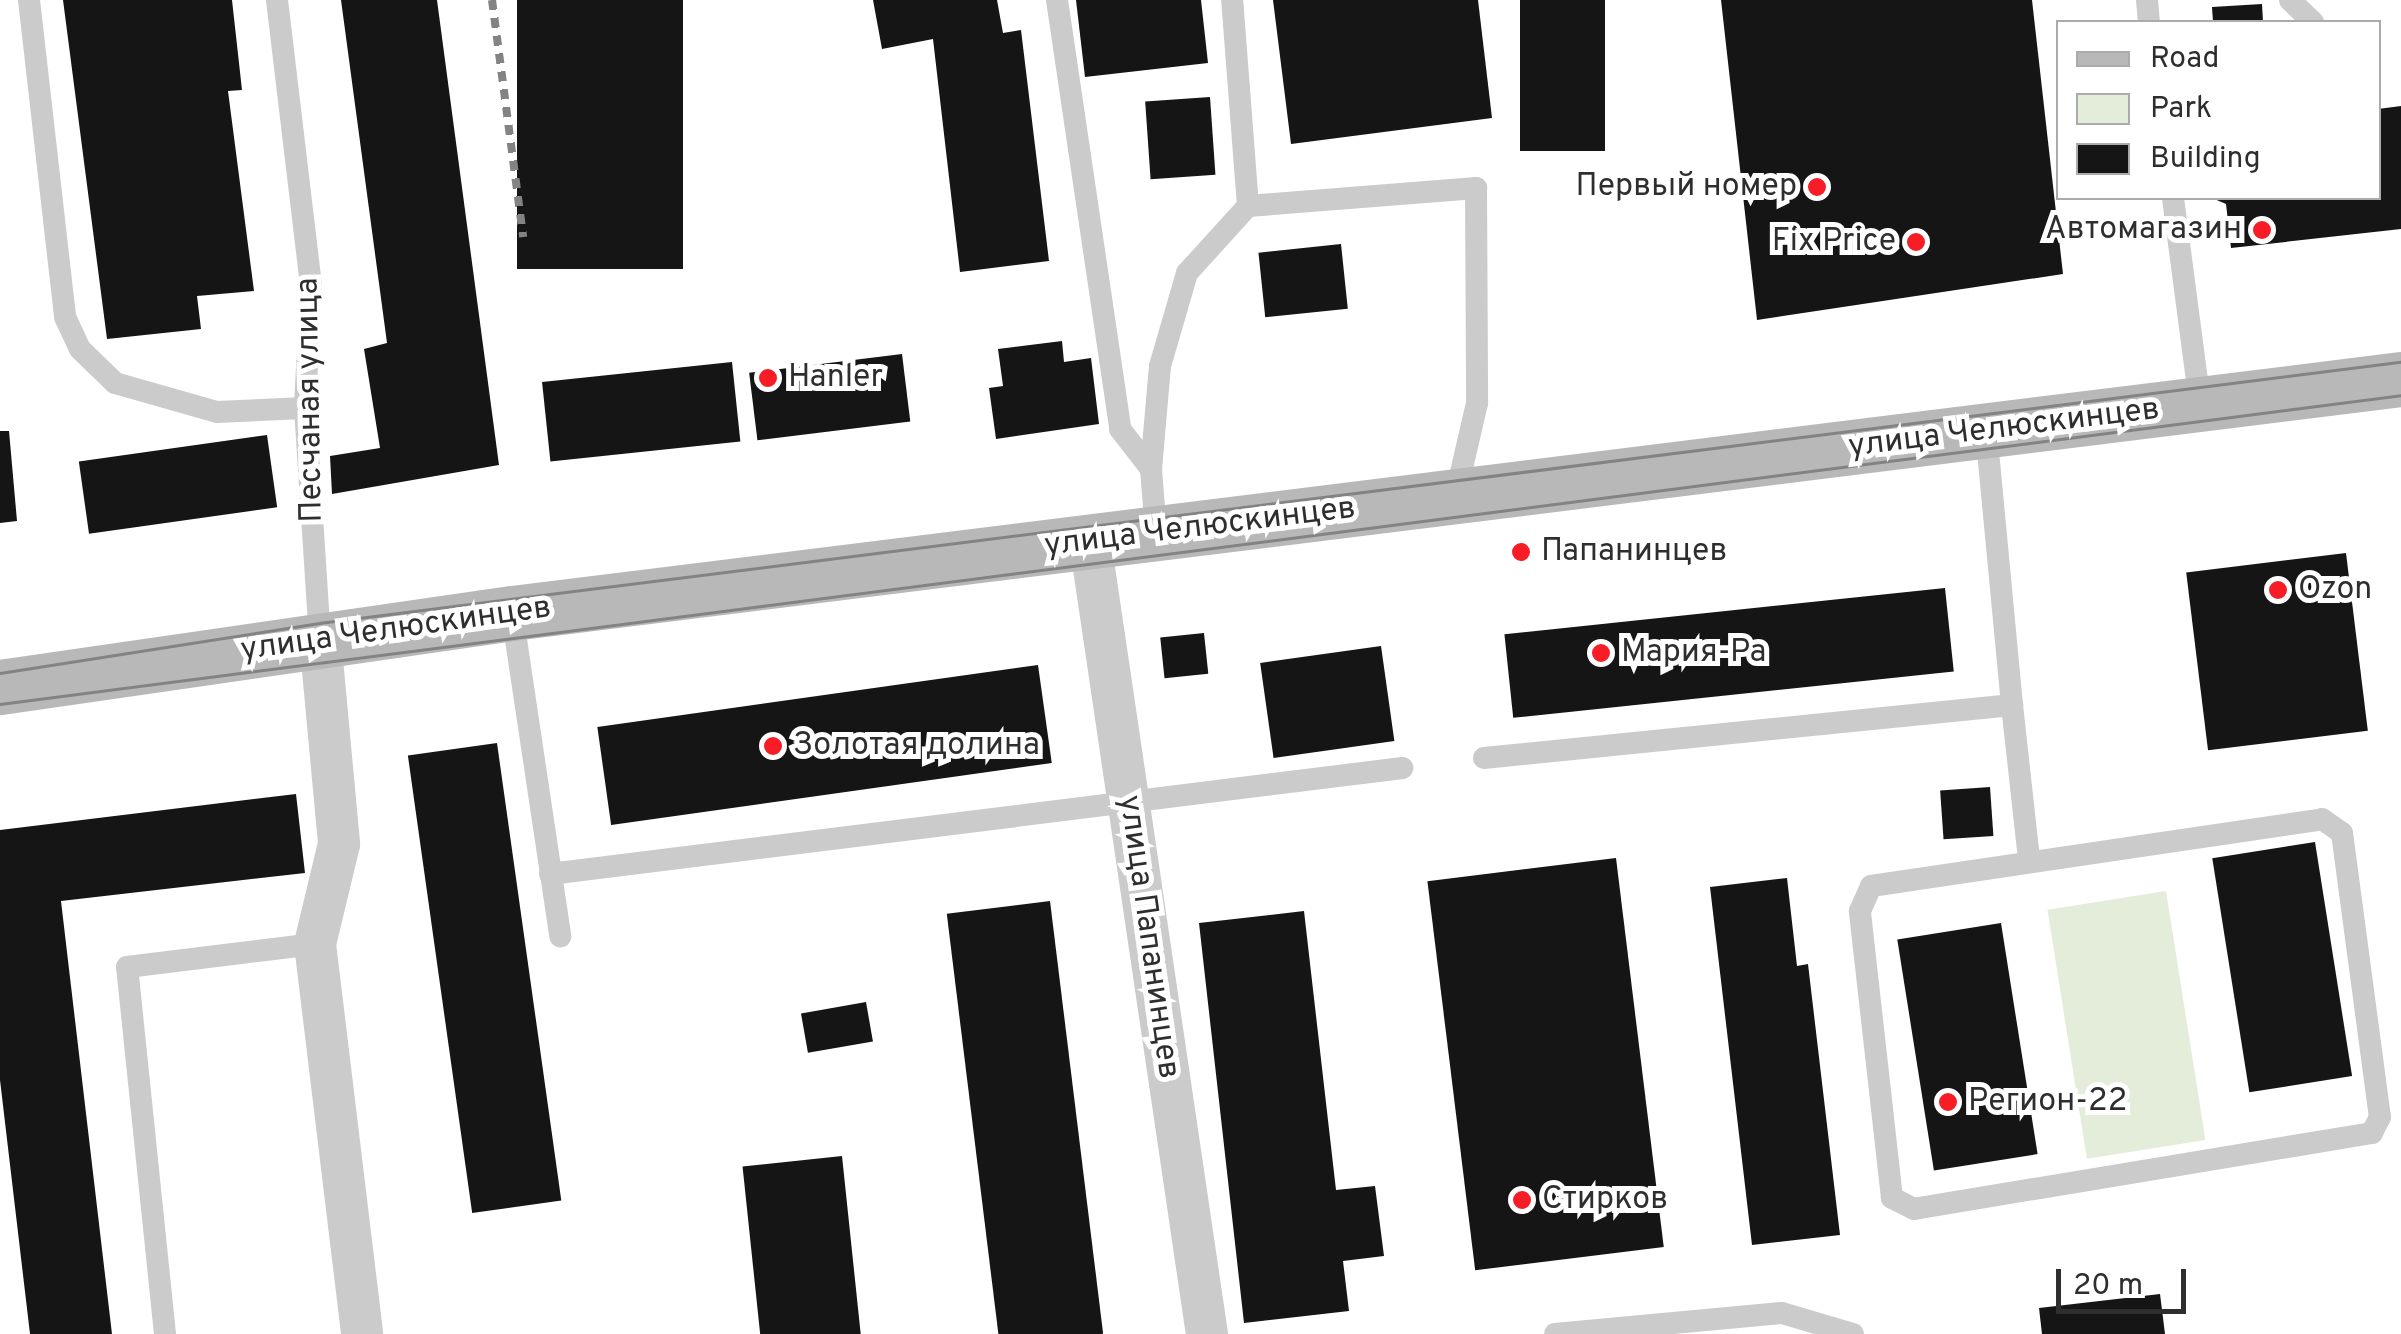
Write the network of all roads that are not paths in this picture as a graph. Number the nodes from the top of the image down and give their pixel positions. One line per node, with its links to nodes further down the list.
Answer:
1 (29, 0): 11 (lane)
2 (276, 0): 11 (lane, Песчаная улица)
3 (1057, 0): 13 (lane)
4 (1232, 0): 8 (lane)
5 (2290, 0): 6 (lane)
6 (2311, 20)
7 (2173, 200): 10 (lane)
8 (1248, 206): 13 (lane); 14 (lane)
9 (2401, 380): 10 (main road, улица Челюскинцев)
10 (2200, 404): 12 (main road, улица Челюскинцев)
11 (305, 408): 18 (lane, Песчаная улица)
12 (1986, 432): 14 (main road, улица Челюскинцев); 20 (lane)
13 (1151, 469): 15 (lane)
14 (1456, 498): 15 (main road, улица Челюскинцев)
15 (1156, 533): 16 (main road, улица Челюскинцев)
16 (1090, 541): 17 (main road, улица Челюскинцев); 23 (street, улица Папанинцев)
17 (512, 613): 18 (main road, улица Челюскинцев); 25 (lane)
18 (320, 638): 19 (main road, улица Челюскинцев); 27 (street, Песчаная улица)
19 (0, 688)
20 (2012, 705): 21 (lane); 24 (lane)
21 (1484, 758)
22 (1402, 768): 23 (lane)
23 (1129, 802): 25 (lane); 30 (street, улица Папанинцев)
24 (2029, 860): 24 (lane)
25 (550, 874): 26 (lane)
26 (560, 936)
27 (315, 944): 28 (lane); 29 (street, Песчаная улица)
28 (165, 1334)
29 (362, 1334)
30 (1207, 1334)
31 (1554, 1334): 32 (lane)
32 (1854, 1334)

